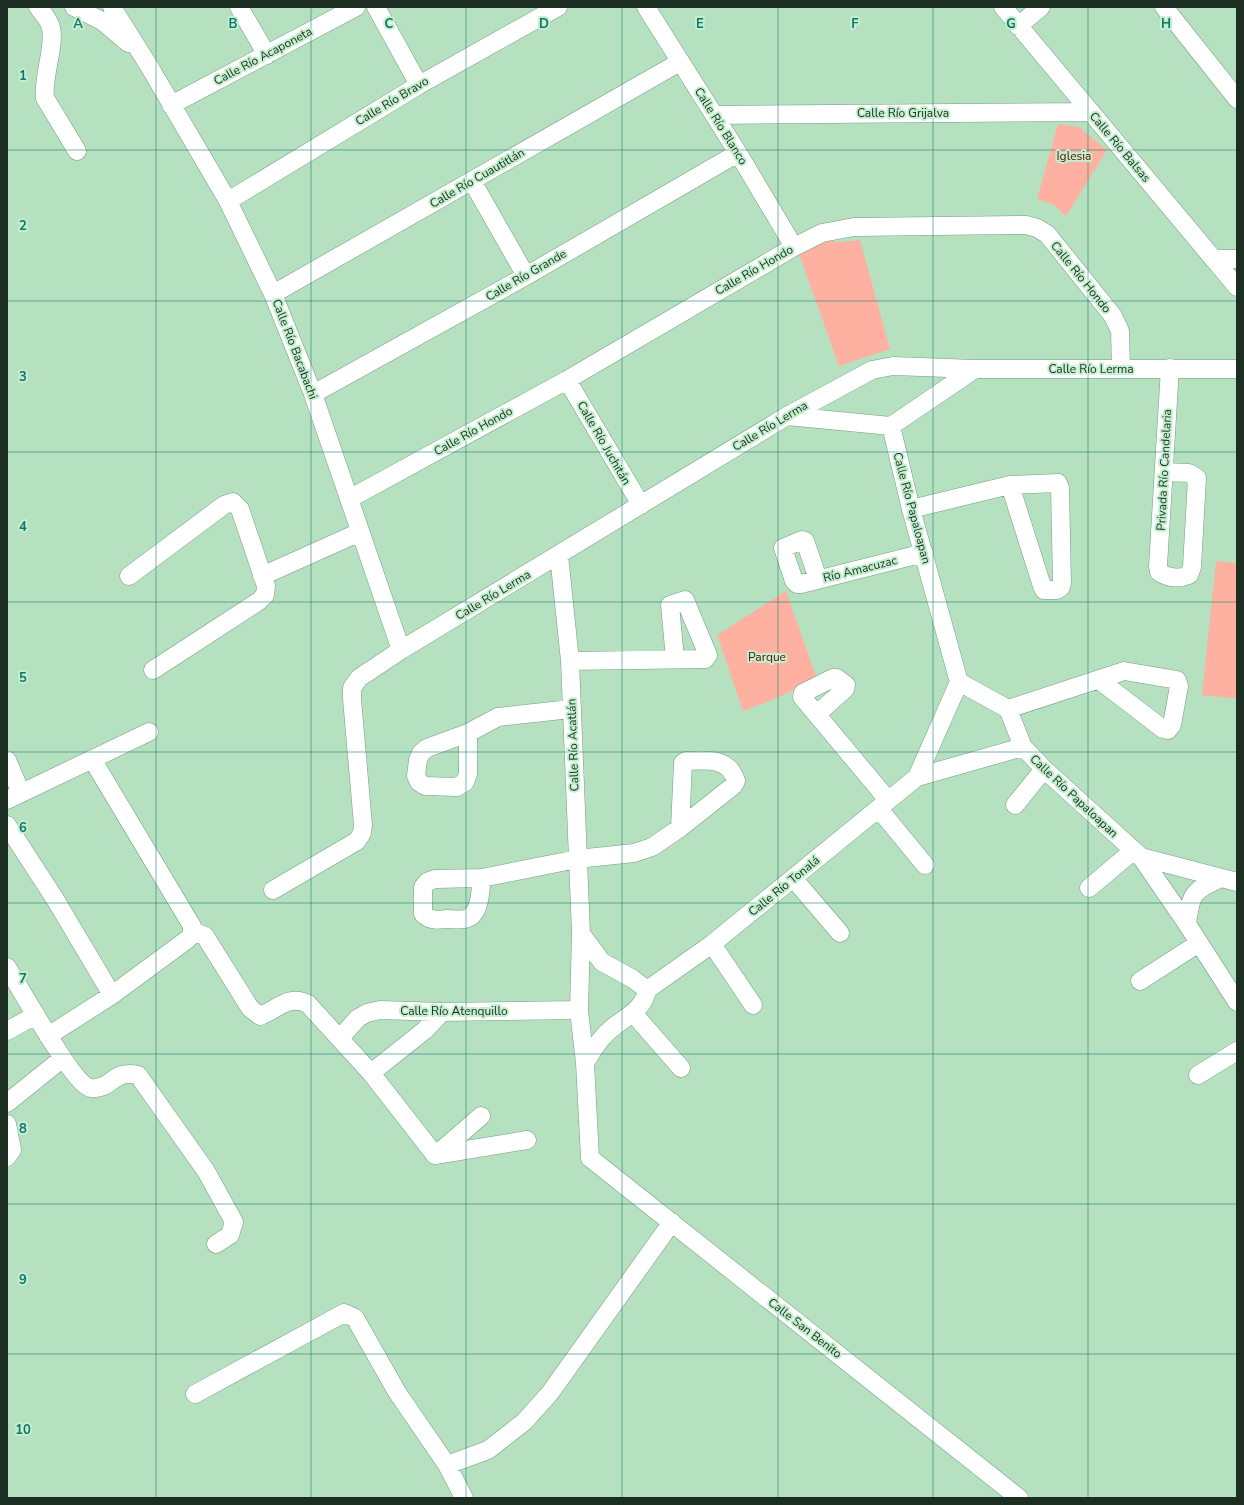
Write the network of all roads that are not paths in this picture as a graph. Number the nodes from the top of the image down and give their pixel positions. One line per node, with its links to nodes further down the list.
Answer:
1 (38, 7): 21 (street)
2 (74, 7): 15 (street, Calle Río Bacabachi)
3 (112, 7): 15 (street, Calle Río Bacabachi)
4 (239, 7): 13 (street)
5 (376, 7): 16 (street)
6 (558, 7): 16 (street, Calle Río Bravo)
7 (646, 7): 14 (street, Calle Río Blanco)
8 (1003, 7): 12 (street, Calle Río Balsas)
9 (1041, 7): 12 (street)
10 (1164, 7): 17 (street)
11 (352, 8): 13 (street, Calle Río Acaponeta)
12 (1018, 26): 19 (street, Calle Río Balsas)
13 (267, 55): 18 (street, Calle Río Acaponeta)
14 (680, 62): 20 (street, Calle Río Blanco); 23 (street, Calle Río Cuautitlán)
15 (149, 66): 18 (street, Calle Río Bacabachi)
16 (419, 84): 24 (street, Calle Río Bravo)
17 (1237, 99)
18 (171, 105): 24 (street, Calle Río Bacabachi)
19 (1091, 112): 20 (street, Calle Río Grijalva); 26 (street, Calle Río Balsas)
20 (714, 115): 22 (street, Calle Río Blanco)
21 (76, 151)
22 (738, 153): 25 (street, Calle Río Blanco); 28 (street, Calle Río Grande)
23 (472, 181): 28 (street); 30 (street, Calle Río Cuautitlán)
24 (228, 201): 30 (street, Calle Río Bacabachi)
25 (794, 247): 33 (street, Calle Río Hondo); 35 (street, Calle Río Hondo)
26 (1213, 259): 27 (street); 29 (street, Calle Río Balsas)
27 (1237, 259)
28 (526, 276): 36 (street, Calle Río Grande)
29 (1237, 286)
30 (273, 294): 36 (street, Calle Río Bacabachi)
31 (1170, 368): 33 (street, Calle Río Lerma); 34 (street, Calle Río Lerma); 39 (street, Privada Río Candelaria)
32 (975, 369): 33 (street, Calle Río Lerma); 37 (street, Calle Río Lerma); 38 (street)
33 (1121, 369)
34 (1237, 369)
35 (567, 380): 41 (street, Calle Río Hondo); 42 (street, Calle Río Juchitán)
36 (313, 394): 41 (street, Calle Río Bacabachi)
37 (787, 416): 38 (street); 42 (street, Calle Río Lerma)
38 (891, 426): 43 (street, Calle Río Papaloapan)
39 (1165, 472): 39 (street, Privada Río Candelaria)
40 (1010, 485): 40 (street); 43 (street)
41 (349, 499): 44 (street, Calle Río Bacabachi)
42 (641, 505): 46 (street, Calle Río Lerma)
43 (911, 509): 45 (street, Calle Río Papaloapan)
44 (360, 532): 48 (street); 50 (street, Calle Río Bacabachi)
45 (924, 553): 49 (street, Río Amacuzac); 55 (street, Calle Río Papaloapan)
46 (559, 555): 50 (street, Calle Río Lerma); 52 (street, Calle Río Acatlán)
47 (129, 576): 48 (street)
48 (262, 576): 53 (street)
49 (818, 579): 49 (street, Río Amacuzac)
50 (401, 650): 79 (street, Calle Río Lerma)
51 (675, 659): 52 (street)
52 (570, 661): 56 (street, Calle Río Acatlán)
53 (153, 670)
54 (1099, 680): 54 (street); 57 (street)
55 (959, 682): 57 (street); 65 (street, Calle Río Tonalá)
56 (571, 709): 60 (street); 72 (street, Calle Río Acatlán)
57 (1008, 709): 61 (street, Calle Río Papaloapan)
58 (817, 714): 67 (street)
59 (149, 732): 62 (street)
60 (468, 733)
61 (1023, 747): 64 (street, Calle Río Papaloapan); 65 (street, Calle Río Tonalá)
62 (92, 759): 66 (street); 81 (street)
63 (7, 760): 66 (street)
64 (1044, 769): 68 (street); 71 (street, Calle Río Papaloapan)
65 (917, 777): 67 (street, Calle Río Tonalá)
66 (14, 796)
67 (884, 804): 73 (street); 75 (street, Calle Río Tonalá)
68 (1016, 805)
69 (7, 825): 91 (street)
70 (680, 828): 72 (street)
71 (1137, 854): 76 (street); 78 (street); 80 (street, Calle Río Papaloapan)
72 (577, 859): 74 (street); 83 (street, Calle Río Acatlán)
73 (925, 865)
74 (482, 878)
75 (793, 878): 82 (street); 85 (street, Calle Río Tonalá)
76 (1219, 878): 77 (street); 80 (street)
77 (1237, 882)
78 (1089, 888)
79 (273, 890)
80 (1187, 924): 84 (street, Calle Río Papaloapan)
81 (192, 931): 91 (street); 102 (street)
82 (840, 933)
83 (581, 934): 86 (street); 88 (street, Calle Río Acatlán)
84 (1199, 943): 89 (street); 92 (street, Calle Río Papaloapan)
85 (712, 944): 90 (street, Calle Río Tonalá); 93 (street)
86 (602, 962): 88 (street); 90 (street)
87 (7, 967): 97 (street)
88 (579, 973): 94 (street, Calle Río Acatlán)
89 (1140, 981)
90 (647, 990): 96 (street)
91 (112, 995): 100 (street)
92 (1237, 1002)
93 (753, 1005)
94 (579, 1010): 95 (street, Calle Río Atenquillo); 98 (street, Calle Río Acatlán)
95 (442, 1012): 102 (street, Calle Río Atenquillo); 107 (street)
96 (633, 1013): 101 (street); 106 (street)
97 (36, 1015): 99 (street); 100 (street)
98 (582, 1029): 101 (street); 105 (street, Calle Río Acatlán)
99 (7, 1031)
100 (48, 1036): 104 (street)
101 (603, 1036): 105 (street)
102 (340, 1038): 107 (street)
103 (1237, 1051): 108 (street)
104 (63, 1058): 109 (street); 117 (street)
105 (585, 1063): 115 (street, Calle Río Acatlán)
106 (681, 1068)
107 (371, 1073): 113 (street)
108 (1198, 1075)
109 (7, 1103)
110 (480, 1116): 113 (street)
111 (7, 1124): 114 (street)
112 (527, 1140): 113 (street)
113 (435, 1155)
114 (7, 1157)
115 (590, 1158): 116 (street, Calle San Benito)
116 (672, 1222): 119 (street); 121 (street, Calle San Benito)
117 (216, 1244)
118 (195, 1394): 119 (street)
119 (447, 1465): 120 (street)
120 (464, 1498)
121 (1019, 1498)

